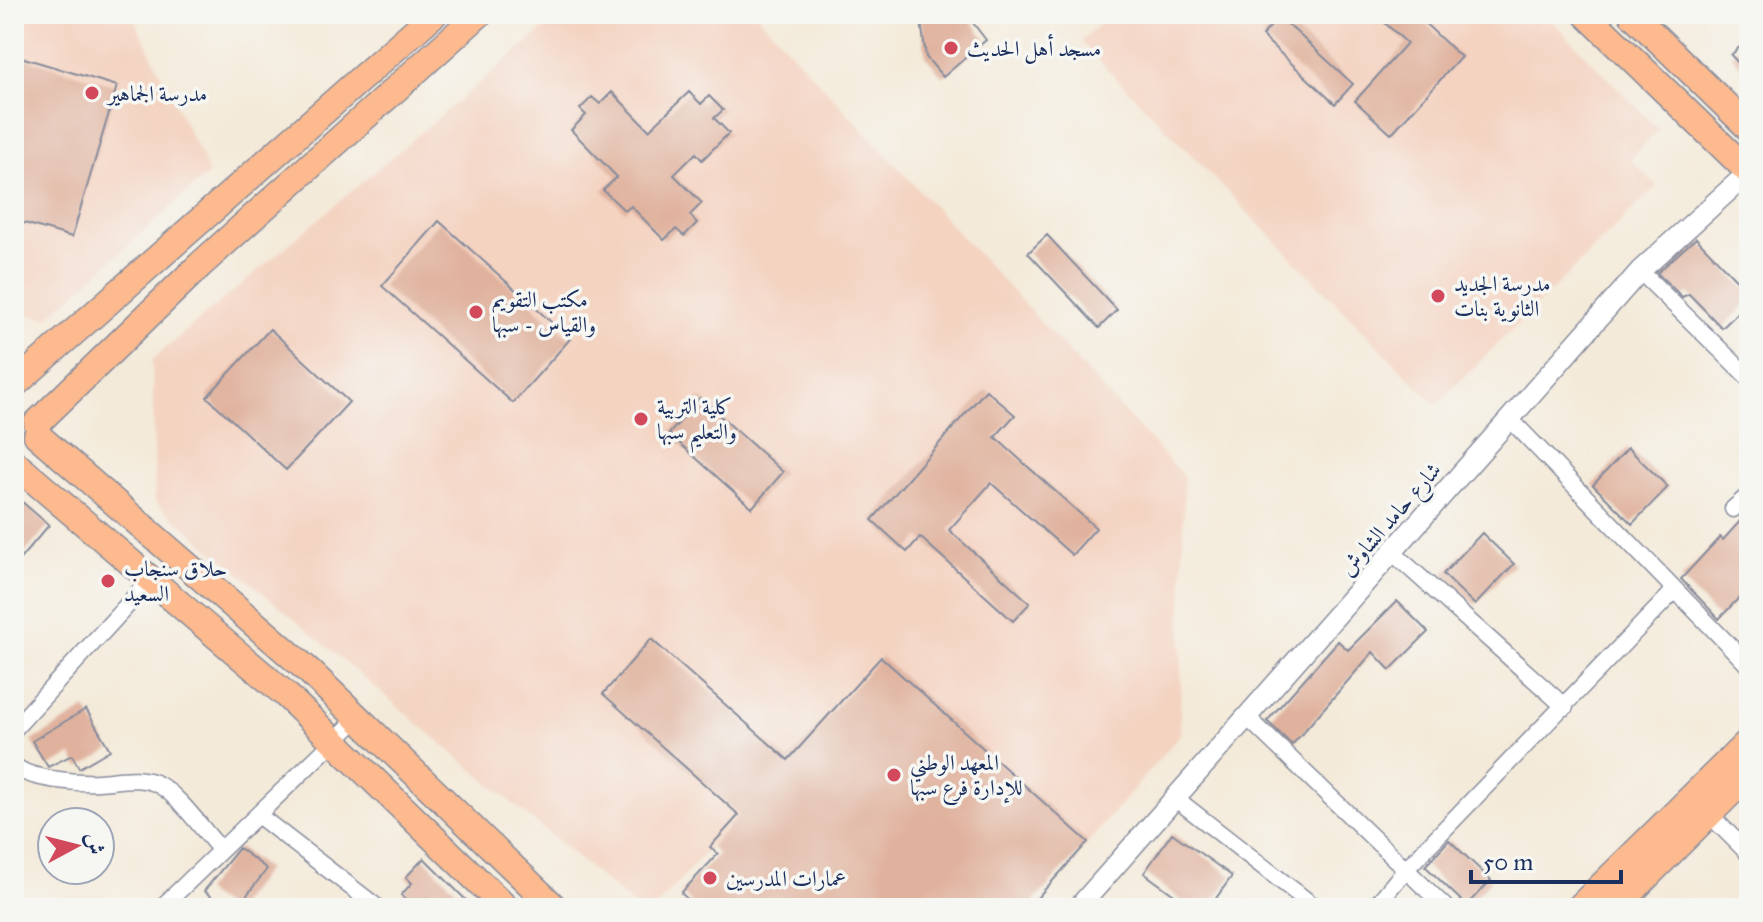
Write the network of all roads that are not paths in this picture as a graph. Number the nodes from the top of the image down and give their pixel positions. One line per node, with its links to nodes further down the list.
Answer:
1 (434, 14): 9 (main road)
2 (479, 14): 12 (main road)
3 (1586, 14): 6 (main road)
4 (1645, 18): 5 (main road)
5 (1749, 128)
6 (1749, 172): 7 (street, شارع حامد الشاوش)
7 (1640, 271): 8 (street); 11 (street, شارع حامد الشاوش)
8 (1749, 378)
9 (14, 385)
10 (14, 394): 12 (main road)
11 (1510, 419): 16 (street, شارع حامد الشاوش); 18 (street)
12 (37, 429): 13 (main road); 22 (main road)
13 (14, 462): 17 (main road)
14 (1749, 495): 15 (street)
15 (1733, 509)
16 (1392, 552): 20 (street); 21 (street, شارع حامد الشاوش)
17 (152, 578): 23 (street); 24 (main road)
18 (1675, 590): 19 (street); 20 (street)
19 (1749, 666)
20 (1565, 707): 33 (street)
21 (1247, 717): 28 (street, شارع حامد الشاوش); 33 (street)
22 (358, 718): 24 (street); 37 (main road)
23 (14, 729)
24 (336, 741): 30 (street); 36 (main road)
25 (1749, 741): 29 (main road)
26 (14, 765): 31 (street)
27 (1749, 774): 29 (main road)
28 (1175, 798): 38 (street, شارع حامد الشاوش); 39 (street)
29 (1701, 806): 32 (street); 42 (main road); 43 (main road)
30 (258, 815): 31 (street); 35 (street)
31 (221, 850): 34 (street)
32 (1749, 854)
33 (1405, 870): 40 (street); 41 (street)
34 (161, 908)
35 (378, 908)
36 (506, 908)
37 (554, 908)
38 (1078, 908)
39 (1316, 908)
40 (1374, 908)
41 (1446, 908)
42 (1579, 908)
43 (1615, 908)

